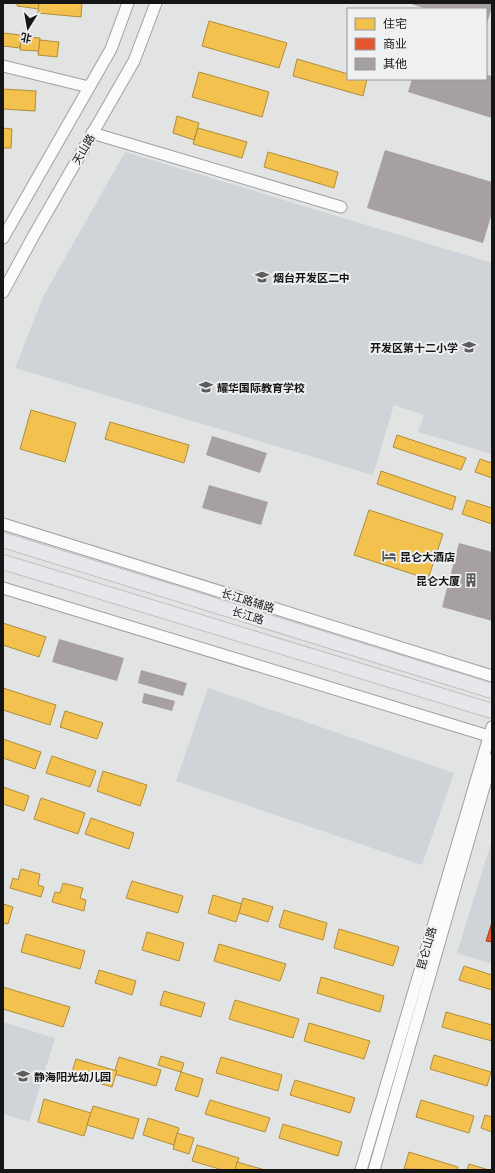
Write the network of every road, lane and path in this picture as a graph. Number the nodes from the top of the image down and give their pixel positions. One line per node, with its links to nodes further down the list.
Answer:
1 (128, 3): 4 (street)
2 (156, 3): 5 (street, 天山路)
3 (3, 66): 4 (street)
4 (89, 87): 7 (street)
5 (92, 134): 6 (street); 8 (street, 天山路)
6 (341, 207)
7 (3, 238)
8 (3, 292)
9 (3, 524): 13 (street, 长江路辅路)
10 (3, 540): 14 (main road, 长江路)
11 (3, 562): 15 (main road, 长江路)
12 (3, 588): 16 (street)
13 (492, 676)
14 (492, 691)
15 (492, 711)
16 (491, 733): 18 (street, 昆仑山路)
17 (492, 760): 19 (street, 昆仑山路)
18 (361, 1170)
19 (374, 1170)

